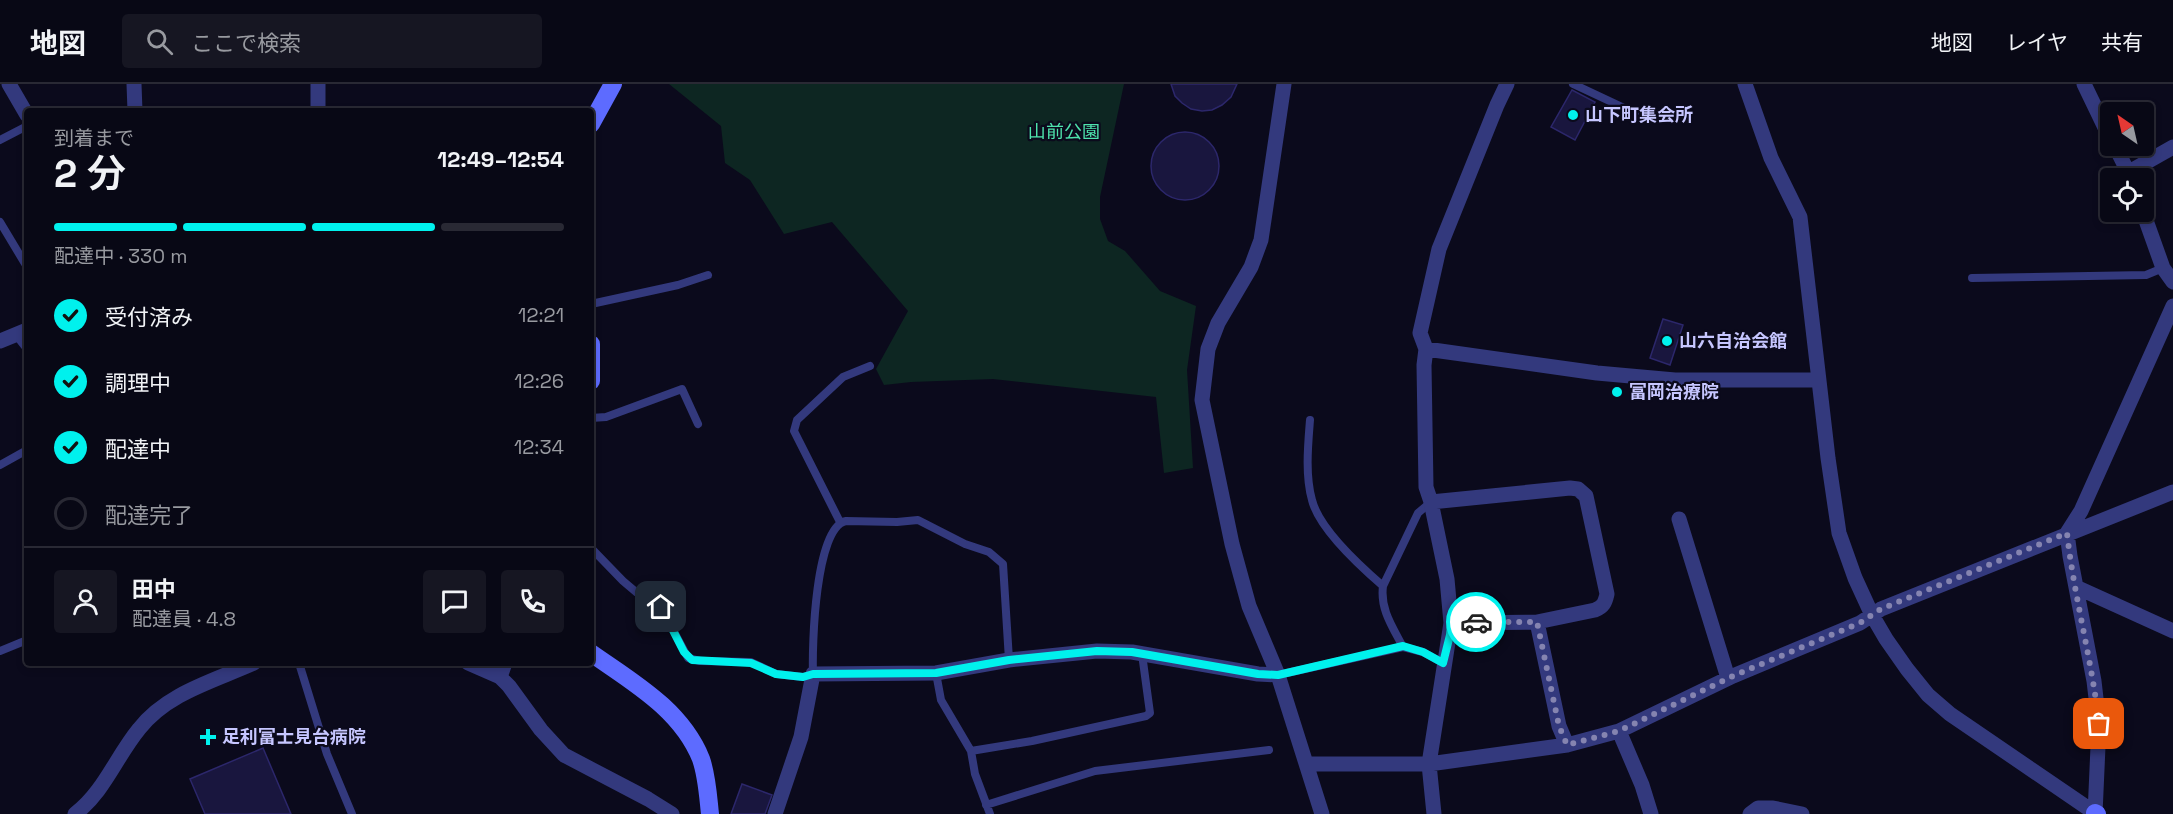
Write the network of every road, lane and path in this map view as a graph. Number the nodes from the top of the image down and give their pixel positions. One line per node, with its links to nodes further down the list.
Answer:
1 (9, 84): 12 (street)
2 (134, 84): 10 (street)
3 (318, 84): 11 (street)
4 (613, 84): 15 (street)
5 (1284, 84): 64 (street)
6 (1508, 84): 31 (street)
7 (1573, 84): 13 (lane)
8 (1745, 84): 33 (street)
9 (2084, 84): 14 (street)
10 (135, 108)
11 (318, 108)
12 (24, 110)
13 (1635, 113)
14 (2100, 117)
15 (594, 119)
16 (24, 128): 17 (lane)
17 (0, 140)
18 (2173, 147): 19 (street)
19 (2141, 168)
20 (0, 222): 22 (lane)
21 (2147, 222): 23 (street)
22 (24, 262)
23 (2163, 268): 25 (lane); 26 (street)
24 (708, 275): 27 (lane)
25 (1972, 278)
26 (2173, 282)
27 (594, 303)
28 (2173, 306): 43 (street)
29 (22, 332): 30 (street)
30 (0, 340)
31 (1426, 349): 33 (street); 40 (street)
32 (870, 366): 42 (lane)
33 (1819, 380): 47 (street)
34 (594, 418): 36 (lane)
35 (1310, 420): 45 (lane)
36 (698, 424)
37 (24, 452): 38 (lane)
38 (0, 465)
39 (2173, 492): 43 (street)
40 (1431, 502): 45 (lane); 48 (street); 49 (street)
41 (1679, 519): 65 (street)
42 (840, 522): 56 (lane); 63 (lane)
43 (2067, 533): 46 (street); 47 (street)
44 (594, 551): 63 (lane)
45 (1383, 586): 52 (lane)
46 (2076, 587): 50 (street); 84 (street)
47 (1872, 615): 65 (street); 84 (street)
48 (1537, 622): 49 (street); 67 (street)
49 (1451, 623): 57 (street)
50 (2173, 631)
51 (24, 641): 53 (lane)
52 (1403, 646): 57 (lane); 64 (lane)
53 (0, 651)
54 (1142, 654): 56 (street); 64 (street); 69 (lane)
55 (594, 655): 76 (street)
56 (1009, 660): 62 (street)
57 (1443, 663): 71 (street)
58 (247, 666): 73 (street)
59 (300, 666): 74 (lane)
60 (483, 666): 61 (street)
61 (502, 670): 75 (street)
62 (936, 673): 63 (street); 69 (lane)
63 (813, 674): 77 (street)
64 (1278, 675): 70 (street)
65 (1728, 678): 66 (street)
66 (1619, 731): 67 (street); 81 (street)
67 (1567, 745): 71 (street)
68 (1269, 750): 72 (lane)
69 (971, 751): 72 (lane)
70 (1307, 764): 71 (street); 79 (street)
71 (1429, 764): 80 (street)
72 (986, 805): 78 (lane)
73 (75, 814)
74 (352, 814)
75 (672, 814)
76 (710, 814)
77 (776, 814)
78 (990, 814)
79 (1322, 814)
80 (1434, 814)
81 (1651, 814)
82 (1750, 814): 83 (street)
83 (1803, 814)
84 (2096, 814)

